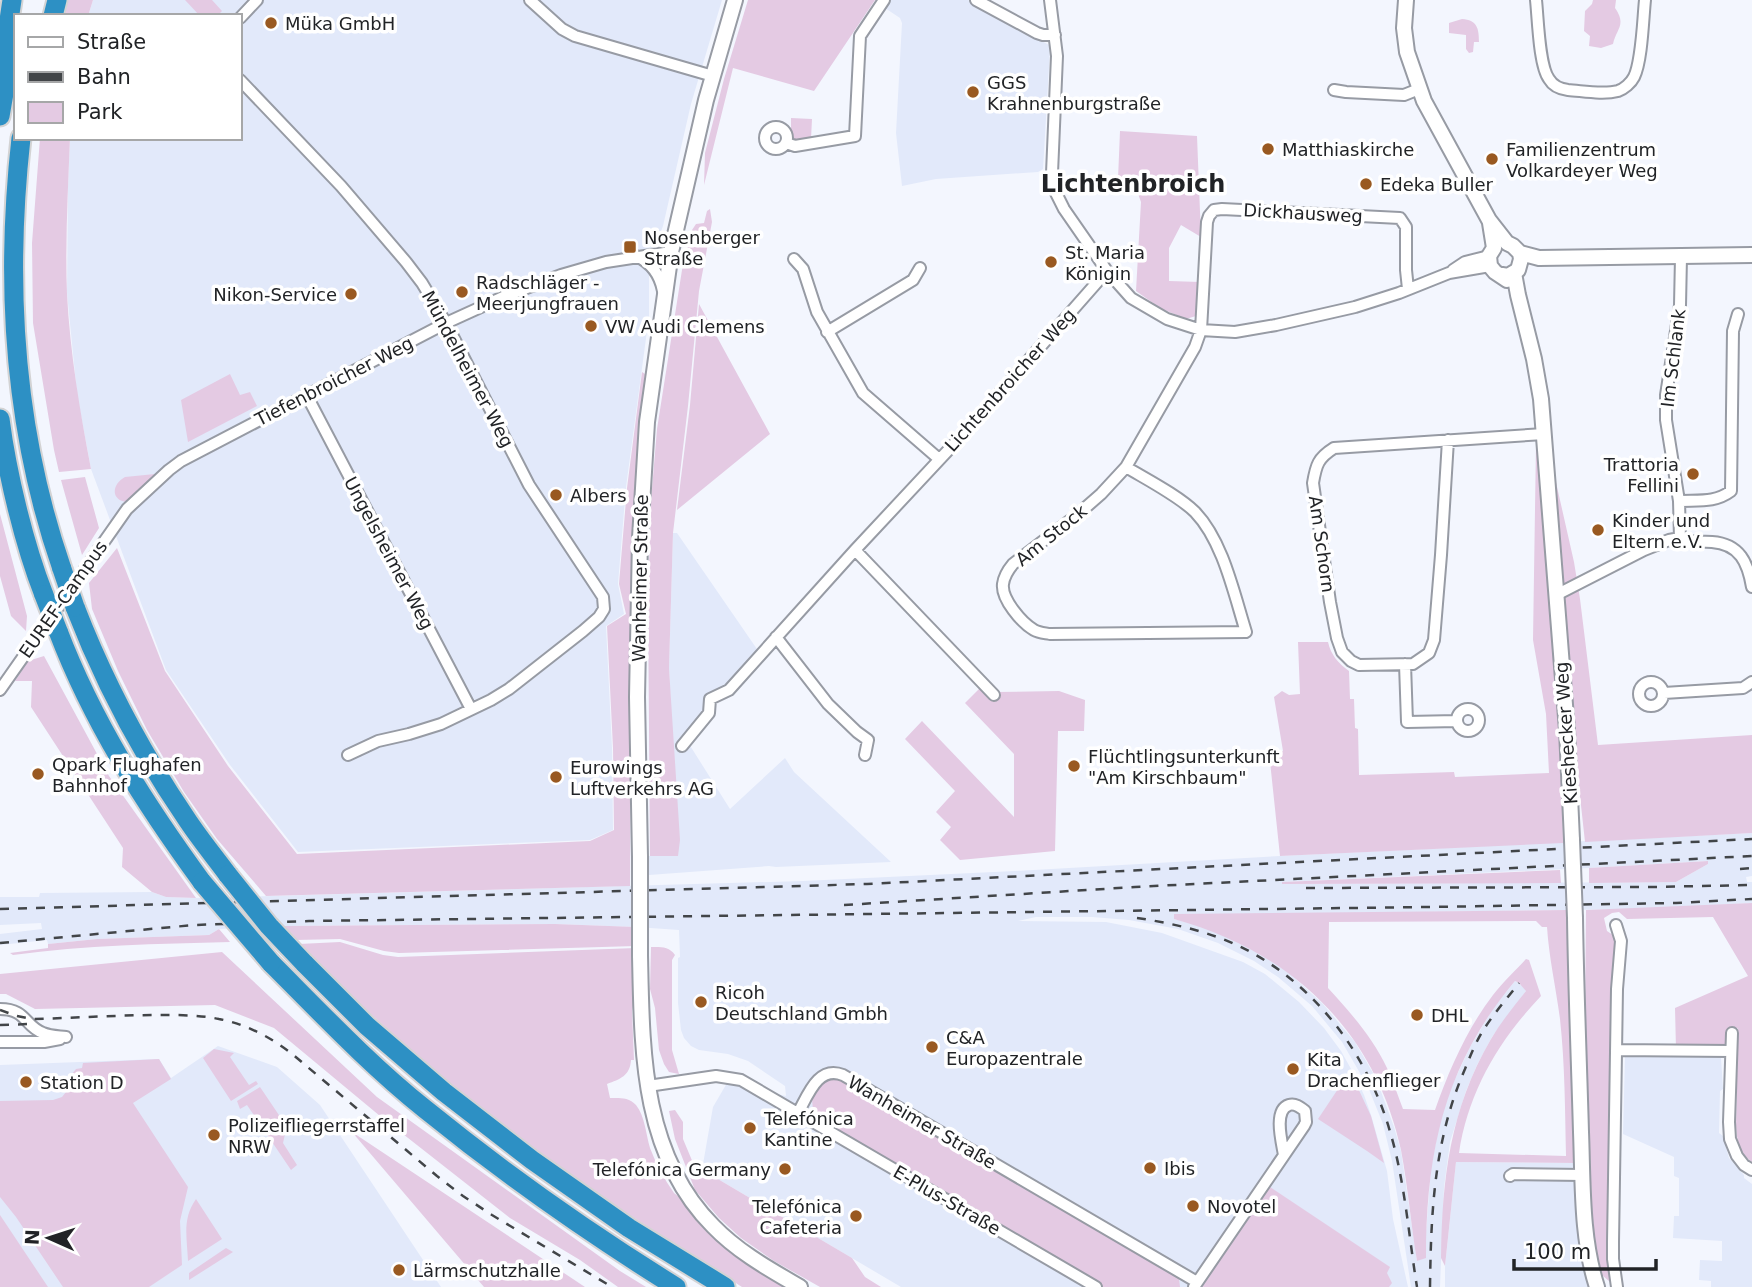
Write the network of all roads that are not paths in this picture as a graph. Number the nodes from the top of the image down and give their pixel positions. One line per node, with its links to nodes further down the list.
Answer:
1 (12, 0): 16 (highway)
2 (257, 0): 11 (street)
3 (530, 0): 14 (street)
4 (735, 0): 14 (street, Wanheimer Straße)
5 (884, 0): 21 (street)
6 (976, 0): 12 (street)
7 (1050, 0): 12 (street)
8 (1406, 0): 17 (street, Kieshecker Weg)
9 (1536, 0): 10 (street)
10 (1645, 0)
11 (242, 16)
12 (1055, 35): 29 (street)
13 (14, 50): 16 (highway)
14 (712, 76): 22 (street, Wanheimer Straße)
15 (242, 82): 33 (street, Mündelheimer Weg)
16 (5, 88): 19 (highway)
17 (1419, 89): 18 (street); 27 (street, Kieshecker Weg)
18 (1334, 90)
19 (0, 116)
20 (21, 140): 73 (highway, bridge)
21 (786, 143)
22 (671, 252): 24 (street, Tiefenbroicher Weg); 31 (street, Wanheimer Straße)
23 (1752, 255): 25 (street)
24 (636, 257): 31 (street); 33 (street, Tiefenbroicher Weg)
25 (1681, 257): 27 (street); 42 (street, Im Schlank)
26 (794, 259): 35 (street)
27 (1504, 260): 30 (street); 38 (street, Kieshecker Weg)
28 (920, 268): 35 (street)
29 (1107, 271): 34 (street); 40 (street, Lichtenbroicher Weg)
30 (1409, 289): 34 (street); 34 (street, Dickhausweg)
31 (664, 296): 65 (street, Wanheimer Straße, bridge)
32 (1738, 314): 42 (street)
33 (446, 323): 36 (street, Tiefenbroicher Weg); 54 (street, Mündelheimer Weg)
34 (1201, 330): 41 (street, Am Stock)
35 (827, 332): 40 (street)
36 (307, 396): 43 (street, Tiefenbroicher Weg); 54 (street, Ungelsheimer Weg)
37 (0, 419): 72 (highway, bridge)
38 (1544, 434): 39 (street, Am Schorn); 47 (street, Kieshecker Weg)
39 (1448, 440): 49 (street); 49 (street, Am Schorn)
40 (939, 459): 45 (street, Lichtenbroicher Weg)
41 (1126, 467): 41 (street, Am Stock)
42 (1679, 501): 44 (street, Im Schlank)
43 (127, 509): 51 (street, EUREF-Campus)
44 (1680, 538): 46 (street); 47 (street)
45 (855, 550): 48 (street, Lichtenbroicher Weg); 53 (street)
46 (1752, 587)
47 (1556, 595): 69 (street, Kieshecker Weg, bridge)
48 (776, 637): 56 (street, Lichtenbroicher Weg); 58 (street)
49 (1405, 664): 55 (street)
50 (1752, 682): 52 (street)
51 (0, 690)
52 (1664, 693)
53 (994, 695)
54 (471, 709): 57 (street)
55 (1457, 721)
56 (682, 746)
57 (348, 755)
58 (865, 755)
59 (1616, 925): 63 (street)
60 (0, 1009): 62 (street)
61 (1732, 1033): 64 (street)
62 (0, 1042)
63 (1616, 1050): 64 (street); 77 (street)
64 (1731, 1051): 68 (street)
65 (648, 1086): 66 (street); 74 (street, Wanheimer Straße)
66 (798, 1113): 71 (street, Wanheimer Straße); 75 (street, E-Plus-Straße)
67 (1284, 1155): 71 (street, Wanheimer Straße)
68 (1752, 1170)
69 (1583, 1175): 70 (street); 76 (street, Kieshecker Weg)
70 (1510, 1176)
71 (1196, 1285)
72 (676, 1287)
73 (724, 1287)
74 (800, 1287)
75 (1096, 1287)
76 (1597, 1287)
77 (1617, 1287)

